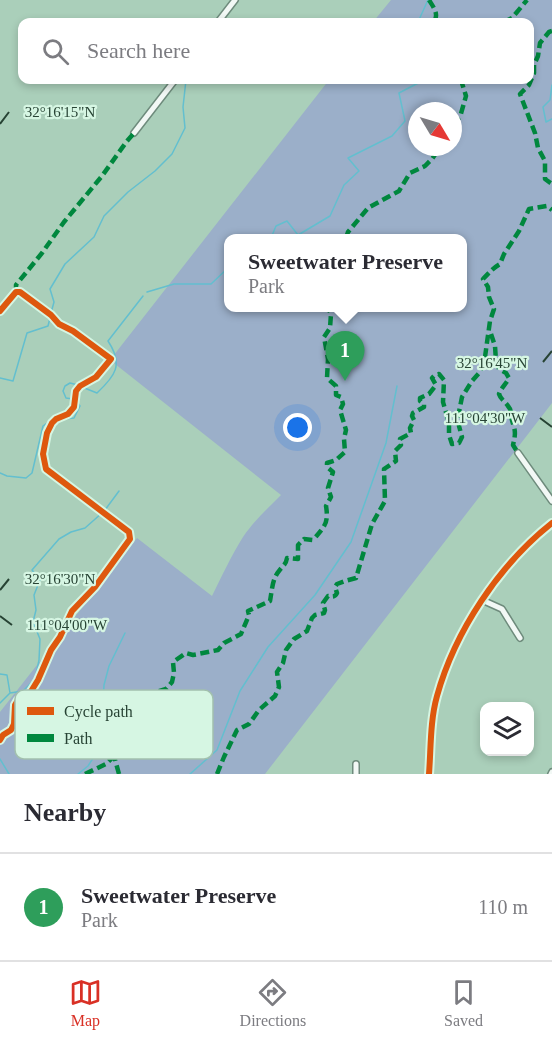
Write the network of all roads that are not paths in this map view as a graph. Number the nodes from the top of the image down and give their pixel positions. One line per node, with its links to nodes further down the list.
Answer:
1 (235, 0): 2 (street)
2 (221, 18)
3 (172, 84): 4 (street)
4 (134, 133)
5 (0, 311): 11 (street)
6 (518, 453): 7 (street)
7 (552, 501)
8 (552, 523): 9 (street)
9 (482, 600): 10 (street); 16 (street)
10 (520, 638)
11 (32, 690)
12 (15, 705): 13 (street)
13 (0, 740)
14 (356, 764): 15 (street)
15 (356, 774)
16 (429, 774)

